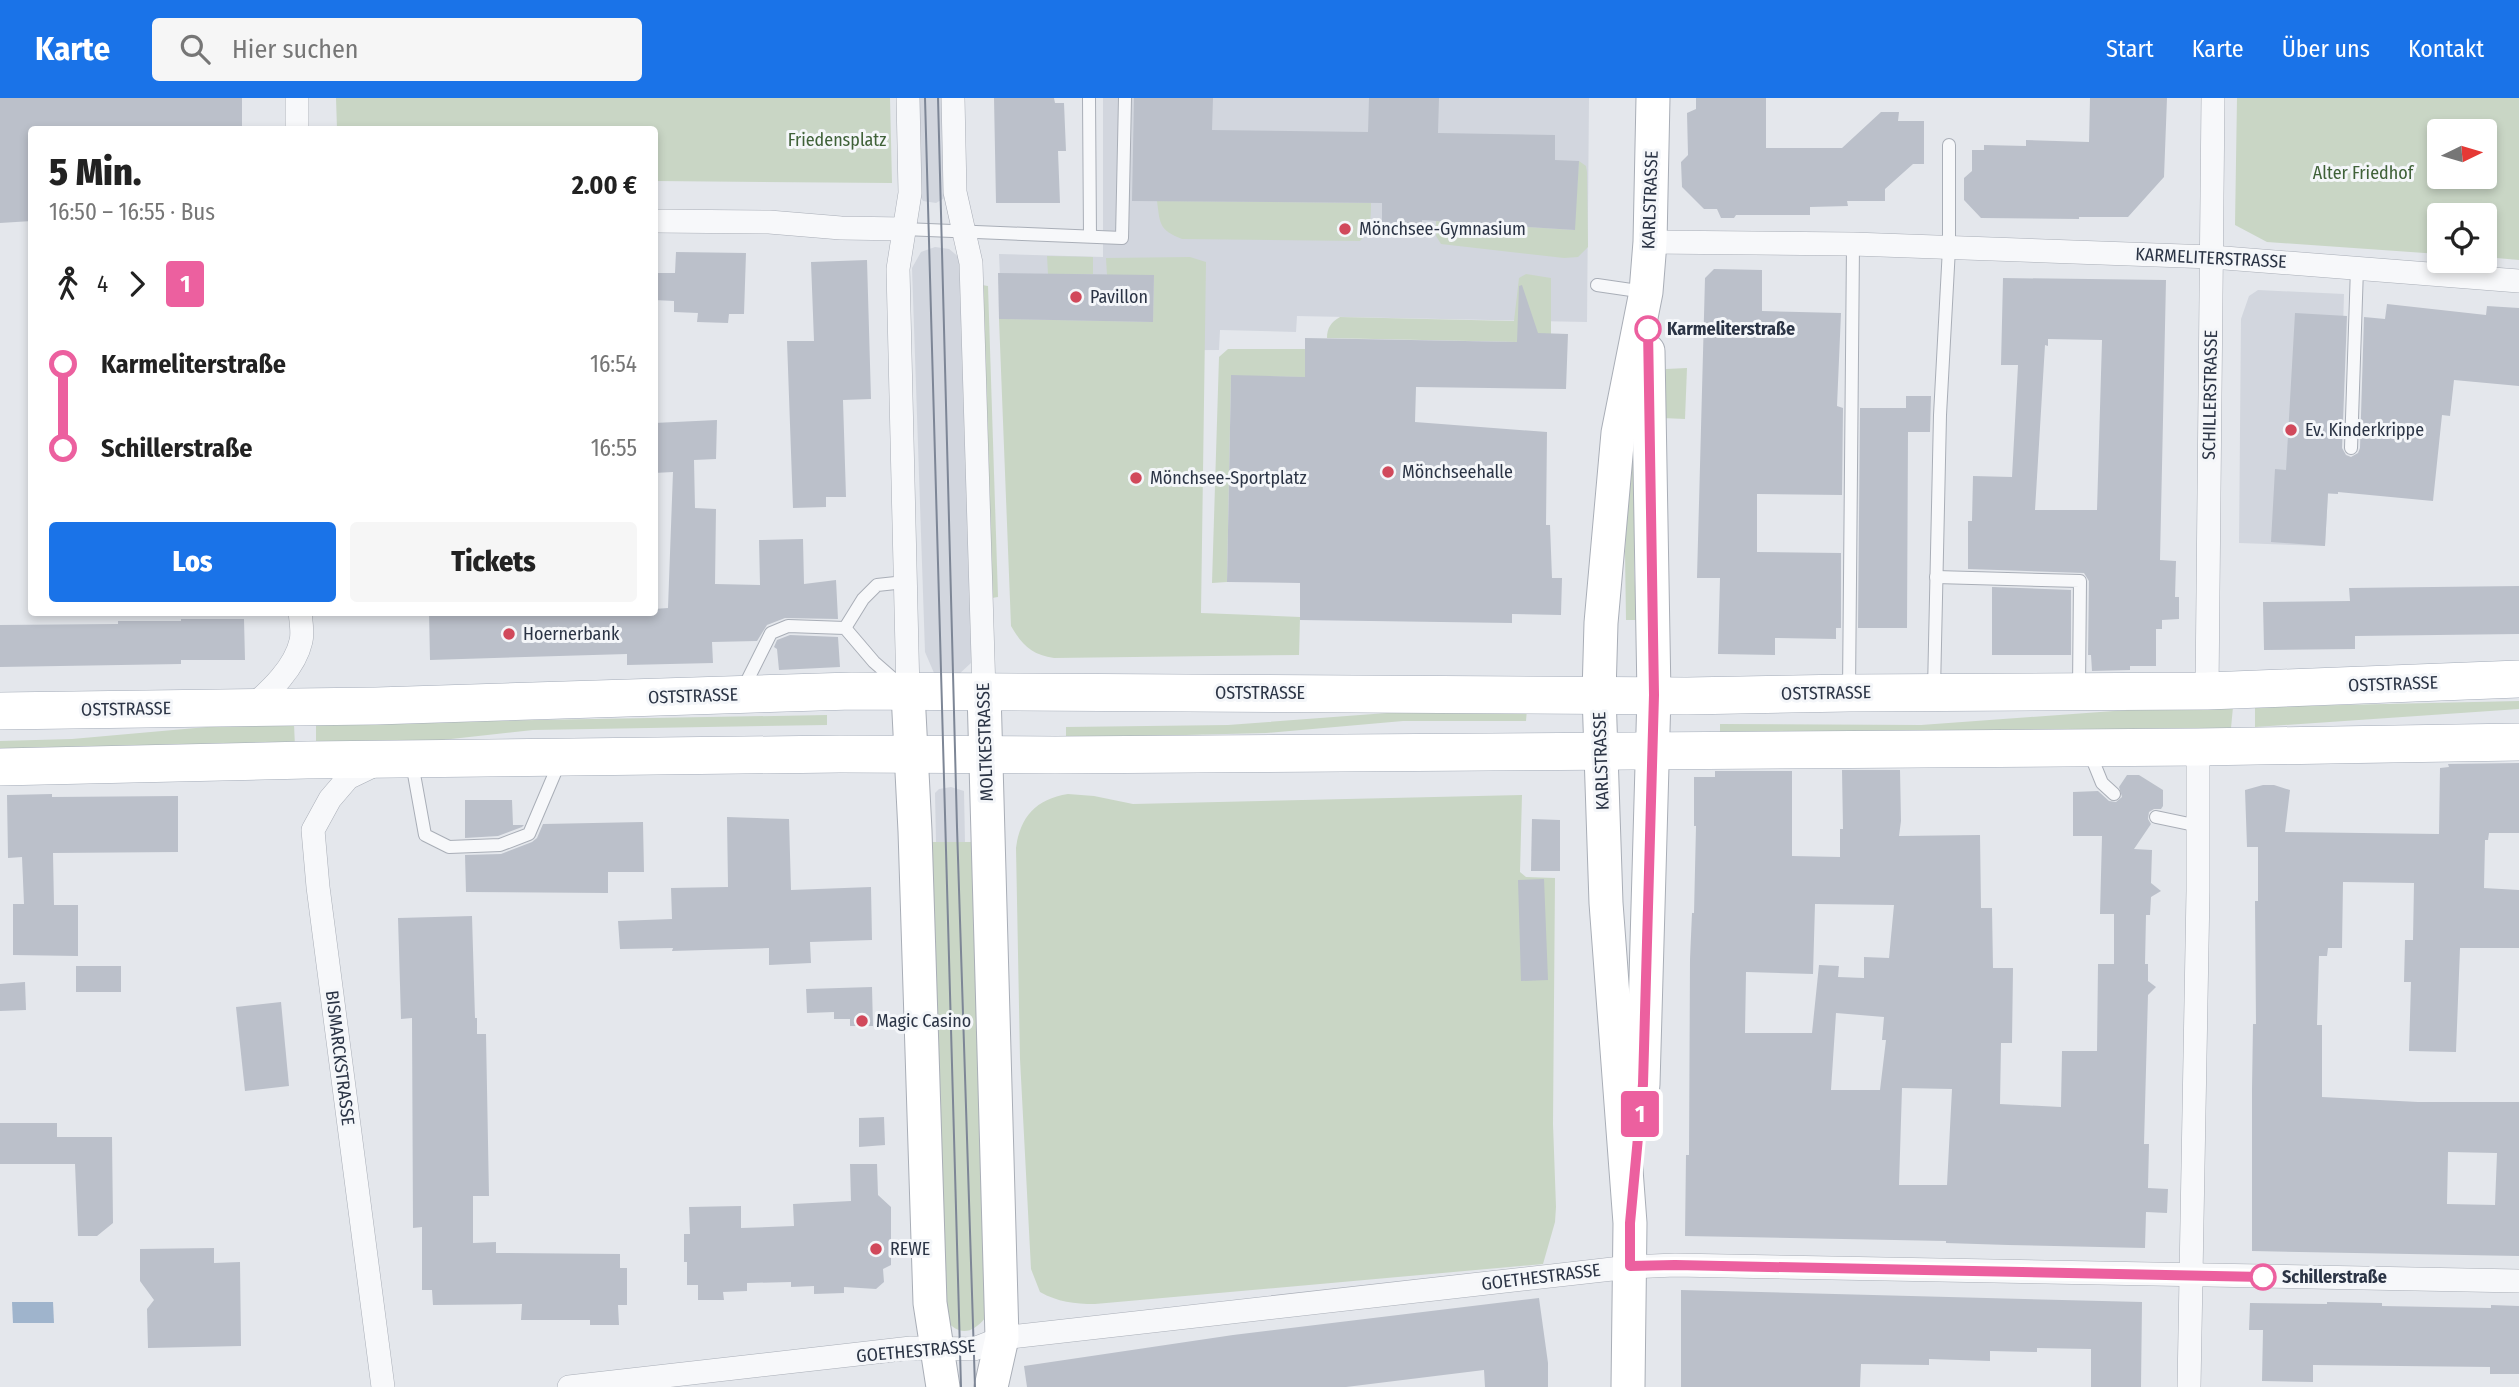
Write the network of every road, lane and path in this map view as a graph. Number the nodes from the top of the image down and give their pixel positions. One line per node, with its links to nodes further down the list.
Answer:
1 (297, 98): 8 (street)
2 (908, 98): 11 (street)
3 (953, 98): 12 (street, MOLTKESTRASSE)
4 (1089, 98): 13 (lane)
5 (1125, 98): 13 (lane)
6 (1653, 98): 14 (street, KARLSTRASSE)
7 (2213, 98): 17 (street, SCHILLERSTRASSE)
8 (297, 126)
9 (1949, 145): 16 (lane)
10 (658, 221): 11 (street)
11 (904, 229): 12 (lane); 24 (street)
12 (965, 230): 13 (lane); 29 (street, MOLTKESTRASSE)
13 (1090, 236)
14 (1650, 242): 15 (street, KARMELITERSTRASSE); 21 (street, KARLSTRASSE)
15 (1853, 244): 16 (street, KARMELITERSTRASSE); 33 (lane)
16 (1949, 248): 17 (street, KARMELITERSTRASSE); 23 (lane)
17 (2212, 257): 18 (street, KARMELITERSTRASSE); 28 (street, SCHILLERSTRASSE)
18 (2357, 268): 19 (street, KARMELITERSTRASSE); 22 (lane)
19 (2519, 281)
20 (1597, 285): 21 (lane)
21 (1645, 297): 34 (street, KARLSTRASSE); 36 (street, KARLSTRASSE)
22 (2351, 448)
23 (1936, 577): 30 (lane); 31 (lane)
24 (905, 582): 26 (lane); 32 (street)
25 (300, 616): 37 (street)
26 (845, 628): 32 (lane); 35 (lane)
27 (2519, 679): 28 (main road, OSTSTRASSE)
28 (2207, 691): 31 (main road, OSTSTRASSE)
29 (984, 692): 32 (main road, OSTSTRASSE); 34 (main road, OSTSTRASSE); 45 (street, MOLTKESTRASSE)
30 (1934, 692): 31 (main road, OSTSTRASSE); 33 (main road, OSTSTRASSE)
31 (2079, 692)
32 (908, 693): 35 (main road, OSTSTRASSE); 44 (street)
33 (1849, 693): 36 (main road, OSTSTRASSE)
34 (1599, 694): 36 (main road, OSTSTRASSE); 42 (street, KARLSTRASSE)
35 (741, 695): 37 (main road, OSTSTRASSE)
36 (1654, 695): 43 (street, KARLSTRASSE)
37 (250, 708): 38 (main road, OSTSTRASSE)
38 (0, 711)
39 (2519, 742): 40 (main road)
40 (2198, 747): 41 (main road); 51 (street)
41 (2088, 748): 43 (main road); 49 (lane)
42 (1600, 750): 43 (main road); 45 (main road); 52 (street, KARLSTRASSE)
43 (1653, 750): 52 (street, KARLSTRASSE)
44 (911, 754): 45 (main road); 46 (main road); 57 (street)
45 (985, 754): 56 (street, MOLTKESTRASSE)
46 (561, 758): 47 (main road); 47 (lane)
47 (398, 760): 48 (main road); 58 (street, BISMARCKSTRASSE)
48 (0, 767)
49 (2114, 794)
50 (2156, 817): 51 (lane)
51 (2199, 826): 54 (street)
52 (1630, 1223): 53 (street, KARLSTRASSE)
53 (1630, 1266): 54 (street, GOETHESTRASSE); 56 (street, GOETHESTRASSE); 62 (street, KARLSTRASSE)
54 (2192, 1276): 55 (street, GOETHESTRASSE); 63 (street)
55 (2519, 1281)
56 (1002, 1338): 57 (street, GOETHESTRASSE); 61 (street, MOLTKESTRASSE)
57 (938, 1348): 59 (street, GOETHESTRASSE); 60 (street)
58 (383, 1387)
59 (569, 1387)
60 (943, 1387)
61 (991, 1387)
62 (1628, 1387)
63 (2189, 1387)

